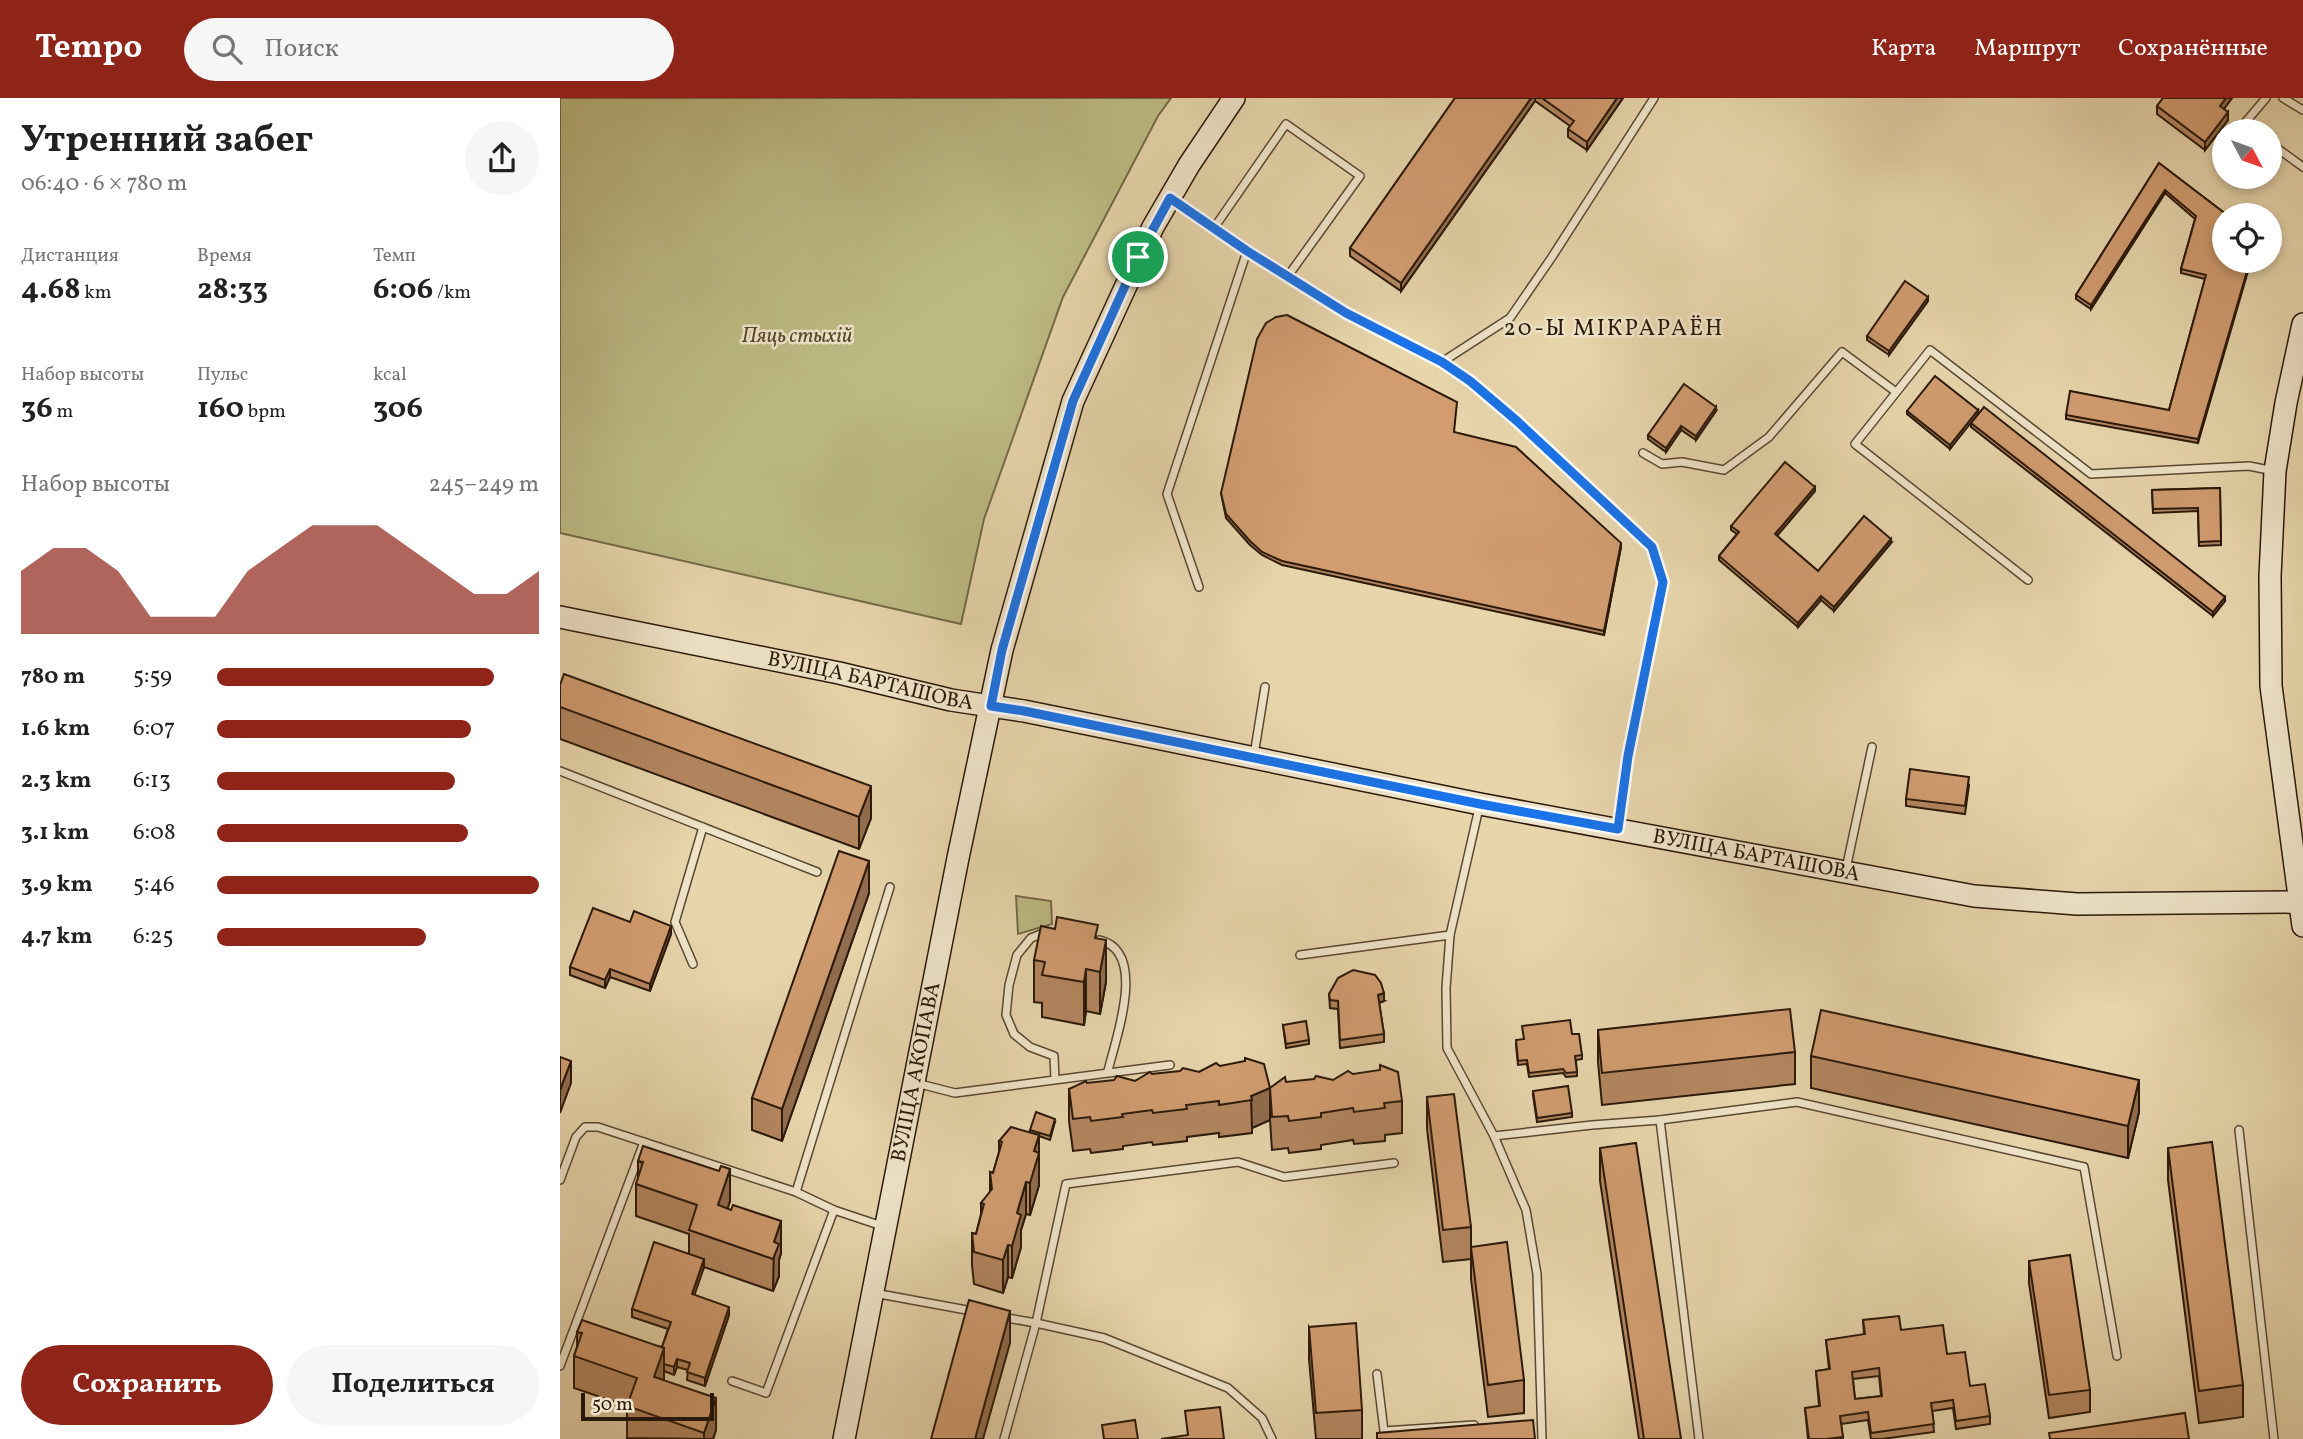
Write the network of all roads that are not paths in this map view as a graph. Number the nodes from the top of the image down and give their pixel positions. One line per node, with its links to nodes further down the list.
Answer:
1 (1234, 98): 9 (main road, ВУЛІЦА АКОПАВА)
2 (1654, 98): 14 (lane)
3 (2266, 98): 6 (lane)
4 (2283, 98): 5 (lane)
5 (2303, 110)
6 (2248, 119)
7 (2282, 152): 8 (lane)
8 (2303, 167)
9 (1170, 198): 10 (lane); 22 (main road, ВУЛІЦА АКОПАВА)
10 (1214, 228): 11 (lane); 12 (lane)
11 (1247, 251): 12 (lane); 19 (lane)
12 (1288, 276): 14 (lane)
13 (2303, 324): 17 (main road)
14 (1442, 362): 28 (lane)
15 (1896, 392): 16 (lane); 17 (lane); 18 (lane)
16 (1643, 453)
17 (2275, 471): 32 (main road)
18 (2028, 580)
19 (1199, 587)
20 (560, 618): 22 (main road, ВУЛІЦА БАРТАШОВА)
21 (1265, 687): 24 (lane)
22 (991, 706): 24 (main road, ВУЛІЦА БАРТАШОВА); 42 (main road, ВУЛІЦА АКОПАВА)
23 (1872, 747): 30 (lane)
24 (1253, 758): 26 (main road, ВУЛІЦА БАРТАШОВА)
25 (560, 771): 27 (lane)
26 (1480, 804): 28 (main road, ВУЛІЦА БАРТАШОВА); 35 (lane)
27 (703, 827): 29 (lane); 38 (lane)
28 (1618, 829): 30 (main road, ВУЛІЦА БАРТАШОВА)
29 (817, 872)
30 (1845, 873): 32 (main road, ВУЛІЦА БАРТАШОВА)
31 (890, 887): 49 (lane)
32 (2300, 902): 33 (main road)
33 (2303, 926)
34 (1051, 930): 41 (lane)
35 (1450, 935): 37 (lane); 45 (lane)
36 (1091, 939): 40 (lane)
37 (1300, 955)
38 (693, 964)
39 (1170, 1065): 40 (lane)
40 (1108, 1071): 41 (lane)
41 (1055, 1079): 42 (lane)
42 (915, 1083): 51 (main road, ВУЛІЦА АКОПАВА)
43 (1660, 1120): 45 (lane); 54 (lane); 65 (lane)
44 (2239, 1130): 66 (lane)
45 (1494, 1136): 58 (lane)
46 (645, 1142): 48 (lane); 49 (lane); 55 (lane)
47 (1394, 1164): 53 (lane)
48 (560, 1180)
49 (796, 1192): 50 (lane)
50 (834, 1210): 51 (lane); 57 (lane)
51 (886, 1227): 52 (main road, ВУЛІЦА АКОПАВА)
52 (873, 1293): 53 (lane); 61 (main road, ВУЛІЦА АКОПАВА)
53 (1036, 1323): 62 (lane); 63 (lane)
54 (2117, 1356)
55 (560, 1366)
56 (1377, 1374): 60 (lane)
57 (732, 1381)
58 (1541, 1421): 59 (lane); 64 (lane)
59 (1528, 1422)
60 (1489, 1424)
61 (844, 1439)
62 (1004, 1439)
63 (1272, 1439)
64 (1542, 1439)
65 (1699, 1439)
66 (2274, 1439)

